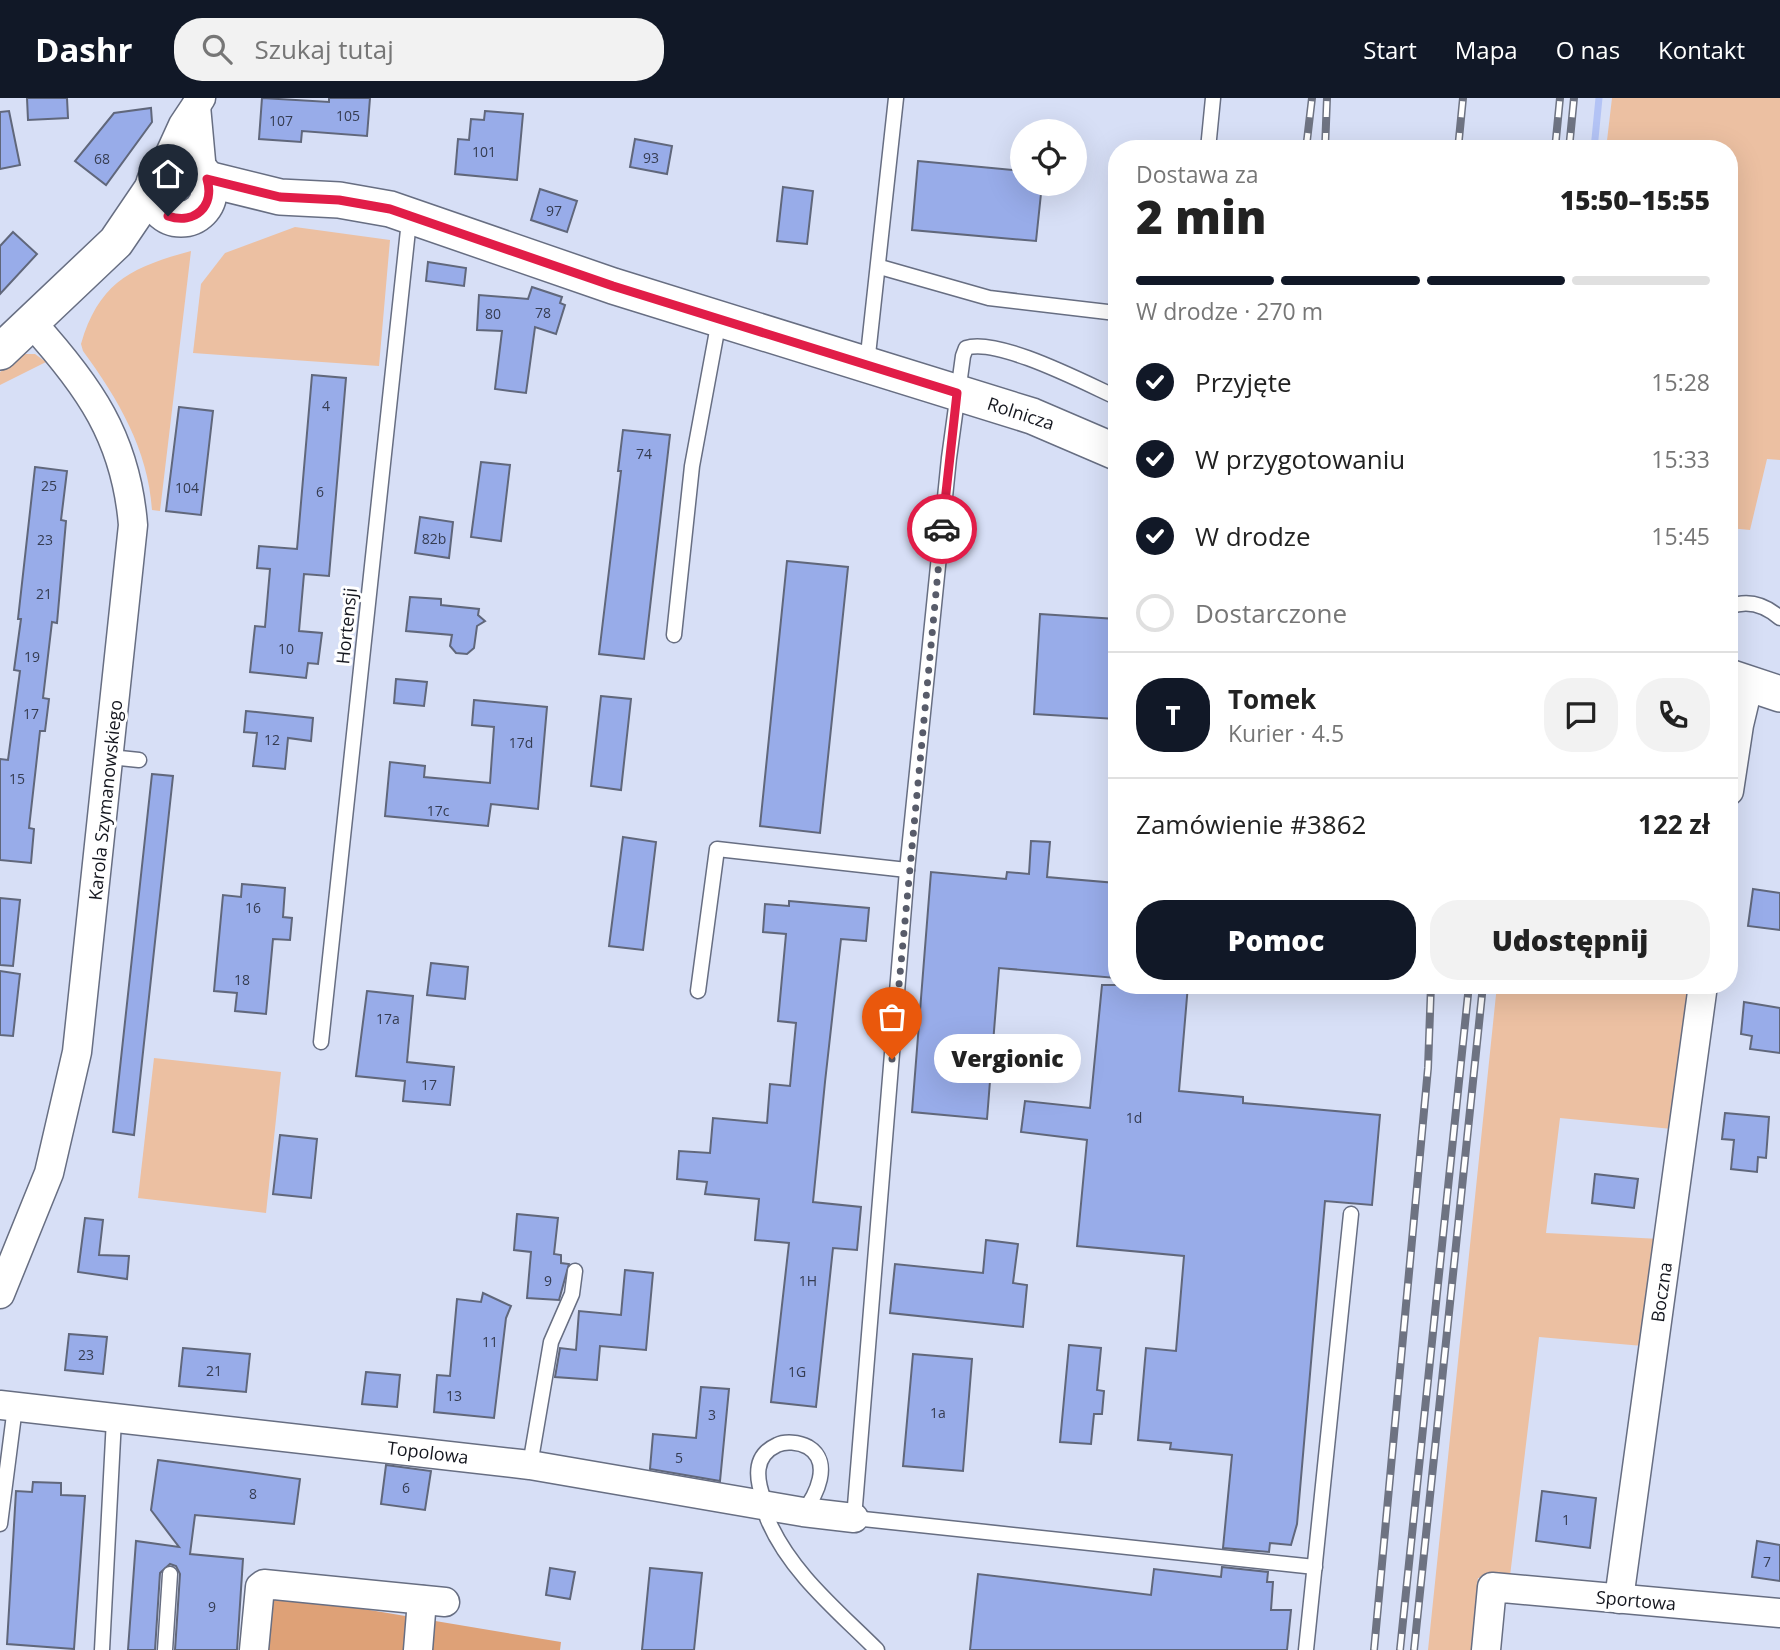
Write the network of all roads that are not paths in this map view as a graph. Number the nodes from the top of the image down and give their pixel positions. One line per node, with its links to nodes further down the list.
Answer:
1 (896, 98): 9 (lane)
2 (1213, 98): 4 (lane)
3 (192, 101): 5 (street); 6 (street)
4 (1209, 140)
5 (158, 179): 6 (street, Rolnicza); 6 (street); 8 (street)
6 (197, 195): 7 (street, Rolnicza); 8 (street)
7 (412, 216): 11 (street, Rolnicza); 28 (lane, Hortensji)
8 (116, 242): 12 (street)
9 (880, 267): 10 (lane); 14 (lane)
10 (1108, 312)
11 (720, 319): 14 (street, Rolnicza); 20 (lane)
12 (32, 323): 13 (street); 23 (street, Karola Szymanowskiego)
13 (0, 352)
14 (867, 365): 15 (street, Rolnicza)
15 (957, 393): 16 (lane); 17 (street, Rolnicza); 25 (lane)
16 (1108, 393)
17 (1108, 448)
18 (1738, 605): 19 (lane)
19 (1780, 618)
20 (674, 635)
21 (1753, 685): 22 (street)
22 (1738, 732)
23 (110, 757): 24 (lane); 31 (street, Karola Szymanowskiego)
24 (139, 760)
25 (907, 870): 26 (lane); 37 (lane)
26 (698, 990)
27 (1702, 994): 41 (street, Boczna)
28 (321, 1042)
29 (1351, 1214): 39 (lane)
30 (575, 1270): 34 (lane)
31 (0, 1294)
32 (7, 1406): 33 (street, Topolowa); 38 (lane)
33 (114, 1419): 34 (street, Topolowa); 43 (lane)
34 (530, 1465): 35 (street, Topolowa)
35 (766, 1506): 36 (street, Topolowa); 36 (lane); 47 (lane)
36 (803, 1512): 37 (street, Topolowa)
37 (853, 1518): 39 (lane)
38 (0, 1524)
39 (1315, 1567): 48 (lane)
40 (170, 1574): 44 (lane)
41 (1619, 1599): 42 (street, Sportowa); 49 (street, Sportowa)
42 (1780, 1613)
43 (102, 1650)
44 (165, 1650)
45 (254, 1650): 46 (street)
46 (418, 1650)
47 (877, 1650)
48 (1306, 1650)
49 (1486, 1650)

